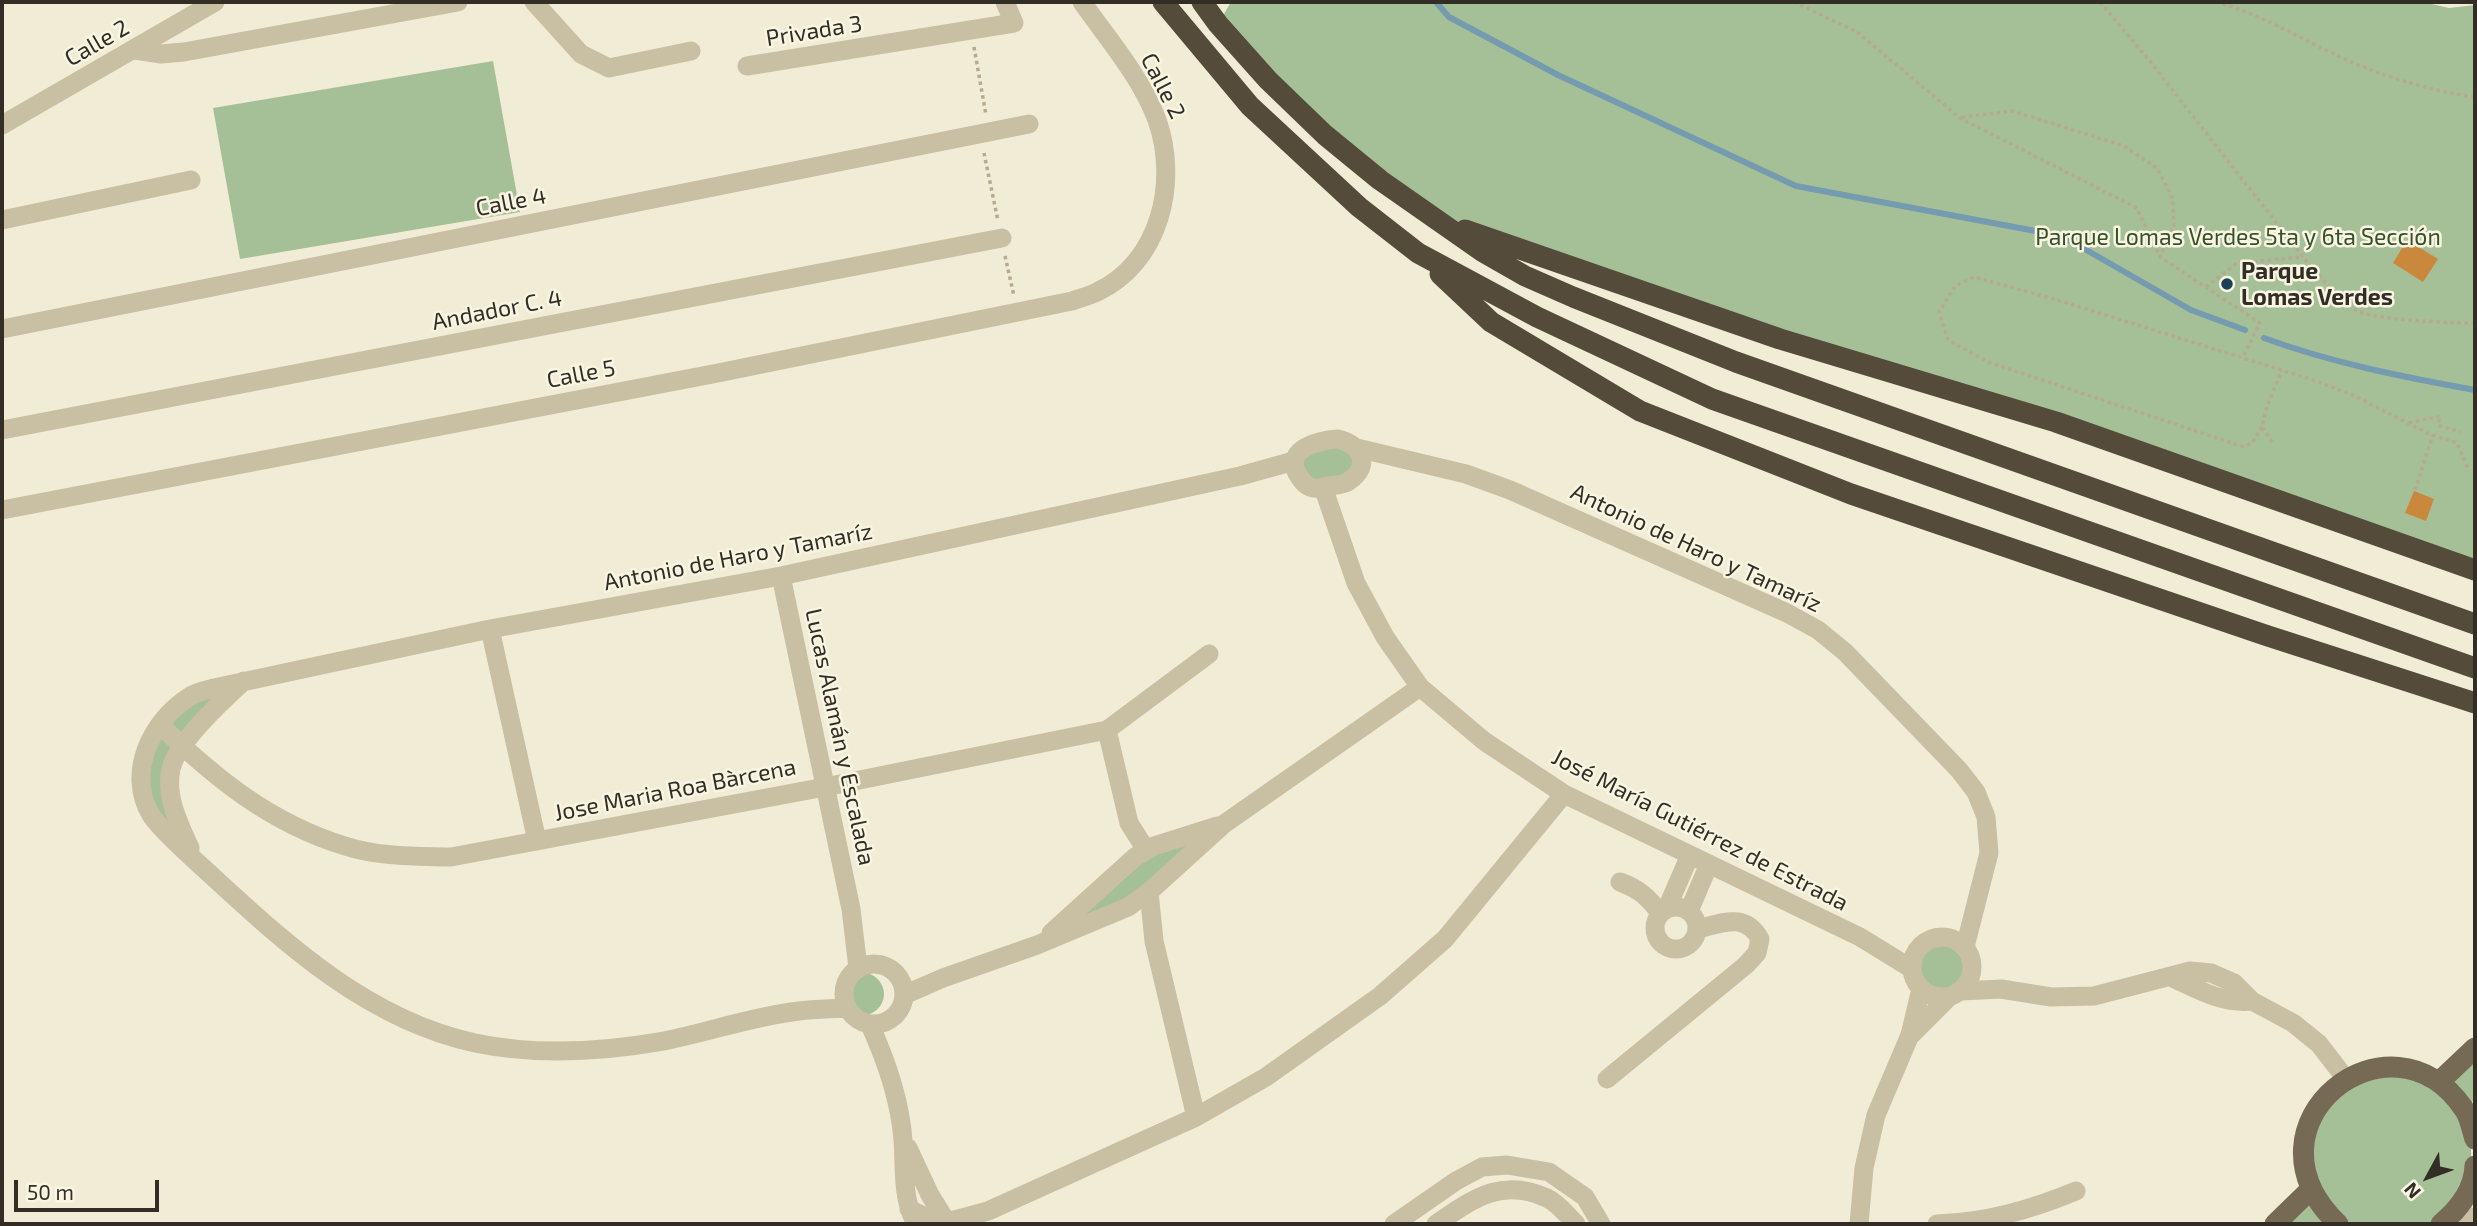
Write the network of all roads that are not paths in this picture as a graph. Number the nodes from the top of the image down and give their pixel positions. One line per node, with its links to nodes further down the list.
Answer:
1 (215, 2): 8 (street, Calle 2)
2 (457, 2): 8 (street)
3 (534, 2): 9 (street)
4 (1004, 2): 10 (street, Privada 3)
5 (1082, 2): 17 (street, Calle 2)
6 (1163, 2): 18 (highway)
7 (1202, 2): 15 (highway)
8 (135, 50): 12 (street, Calle 2)
9 (691, 51)
10 (747, 66)
11 (1029, 124): 19 (street, Calle 4)
12 (2, 125)
13 (191, 180): 14 (street)
14 (2, 219)
15 (1440, 222): 25 (highway); 27 (highway)
16 (1002, 238): 20 (street, Andador C. 4)
17 (1149, 244): 24 (street, Calle 5)
18 (1418, 253): 30 (highway); 33 (highway)
19 (2, 329)
20 (2, 430)
21 (1359, 457): 22 (street); 23 (street); 51 (street, Antonio de Haro y Tamaríz)
22 (1296, 468): 23 (street); 26 (street, Antonio de Haro y Tamaríz)
23 (1333, 486): 32 (street, José María Gutiérrez de Estrada)
24 (2, 510)
25 (2475, 570)
26 (781, 576): 28 (street, Antonio de Haro y Tamaríz); 37 (street, Lucas Alamán y Escalada)
27 (2475, 624)
28 (490, 629): 31 (street, Antonio de Haro y Tamaríz); 41 (street)
29 (1209, 654): 35 (street, Jose Maria Roa Bàrcena)
30 (2475, 668)
31 (244, 680): 34 (street, Antonio de Haro y Tamaríz); 36 (street, Antonio de Haro y Tamaríz)
32 (1420, 687): 38 (street, José María Gutiérrez de Estrada); 40 (street)
33 (2475, 703)
34 (160, 725): 36 (street, Jose Maria Roa Bàrcena); 44 (street, Antonio de Haro y Tamaríz)
35 (1107, 730): 37 (street, Jose Maria Roa Bàrcena); 39 (street)
36 (183, 747): 41 (street, Jose Maria Roa Bàrcena); 44 (street, Antonio de Haro y Tamaríz)
37 (825, 787): 41 (street, Jose Maria Roa Bàrcena); 61 (street, Lucas Alamán y Escalada)
38 (1564, 794): 43 (street, José María Gutiérrez de Estrada); 80 (street)
39 (1129, 823): 42 (street); 46 (street)
40 (1224, 824): 42 (street); 47 (street)
41 (537, 841)
42 (1150, 848): 46 (street); 47 (street)
43 (1690, 855): 45 (street, José María Gutiérrez de Estrada); 53 (street)
44 (198, 863): 70 (street, Antonio de Haro y Tamaríz)
45 (1709, 864): 54 (street); 56 (street, José María Gutiérrez de Estrada)
46 (1124, 867): 49 (street)
47 (1169, 874): 50 (street)
48 (1620, 882): 53 (street)
49 (1102, 887): 52 (street); 58 (street)
50 (1149, 892): 52 (street); 57 (street)
51 (1976, 897): 55 (street, Antonio de Haro y Tamaríz); 59 (street, Antonio de Haro y Tamaríz)
52 (1123, 909): 57 (street); 58 (street)
53 (1664, 911): 54 (street); 54 (street)
54 (1693, 920): 76 (street)
55 (1944, 936): 59 (street); 60 (street)
56 (1860, 937): 60 (street, José María Gutiérrez de Estrada); 63 (street, José María Gutiérrez de Estrada)
57 (1154, 941): 80 (street)
58 (1037, 944): 65 (street)
59 (1965, 947): 62 (street)
60 (1917, 949): 63 (street)
61 (866, 966): 64 (street); 65 (street)
62 (1973, 966): 67 (street); 68 (street)
63 (1912, 969): 66 (street)
64 (844, 985): 69 (street); 70 (street, Antonio de Haro y Tamaríz)
65 (902, 987): 71 (street)
66 (1921, 989): 68 (street); 73 (street)
67 (2001, 989): 68 (street); 77 (street)
68 (1955, 994): 73 (street)
69 (846, 1008): 70 (street, Antonio de Haro y Tamaríz); 72 (street)
70 (797, 1011)
71 (891, 1020): 72 (street); 75 (street)
72 (870, 1025): 75 (street)
73 (1910, 1035): 93 (street)
74 (2475, 1048): 78 (main road)
75 (886, 1059): 81 (street)
76 (1607, 1079)
77 (2346, 1079): 78 (main road); 85 (main road)
78 (2439, 1082): 79 (main road)
79 (2470, 1105): 82 (main road)
80 (1196, 1116): 88 (street)
81 (903, 1137): 87 (street); 88 (street)
82 (2475, 1139)
83 (2475, 1166): 86 (main road)
84 (2076, 1191): 94 (street)
85 (2311, 1191): 95 (main road); 96 (main road)
86 (2467, 1215): 97 (main road)
87 (912, 1217): 88 (street)
88 (947, 1223)
89 (1394, 1224): 92 (street)
90 (1436, 1224): 91 (street)
91 (1576, 1224)
92 (1601, 1224)
93 (1858, 1224)
94 (1937, 1224)
95 (2275, 1224)
96 (2338, 1224)
97 (2441, 1224)

